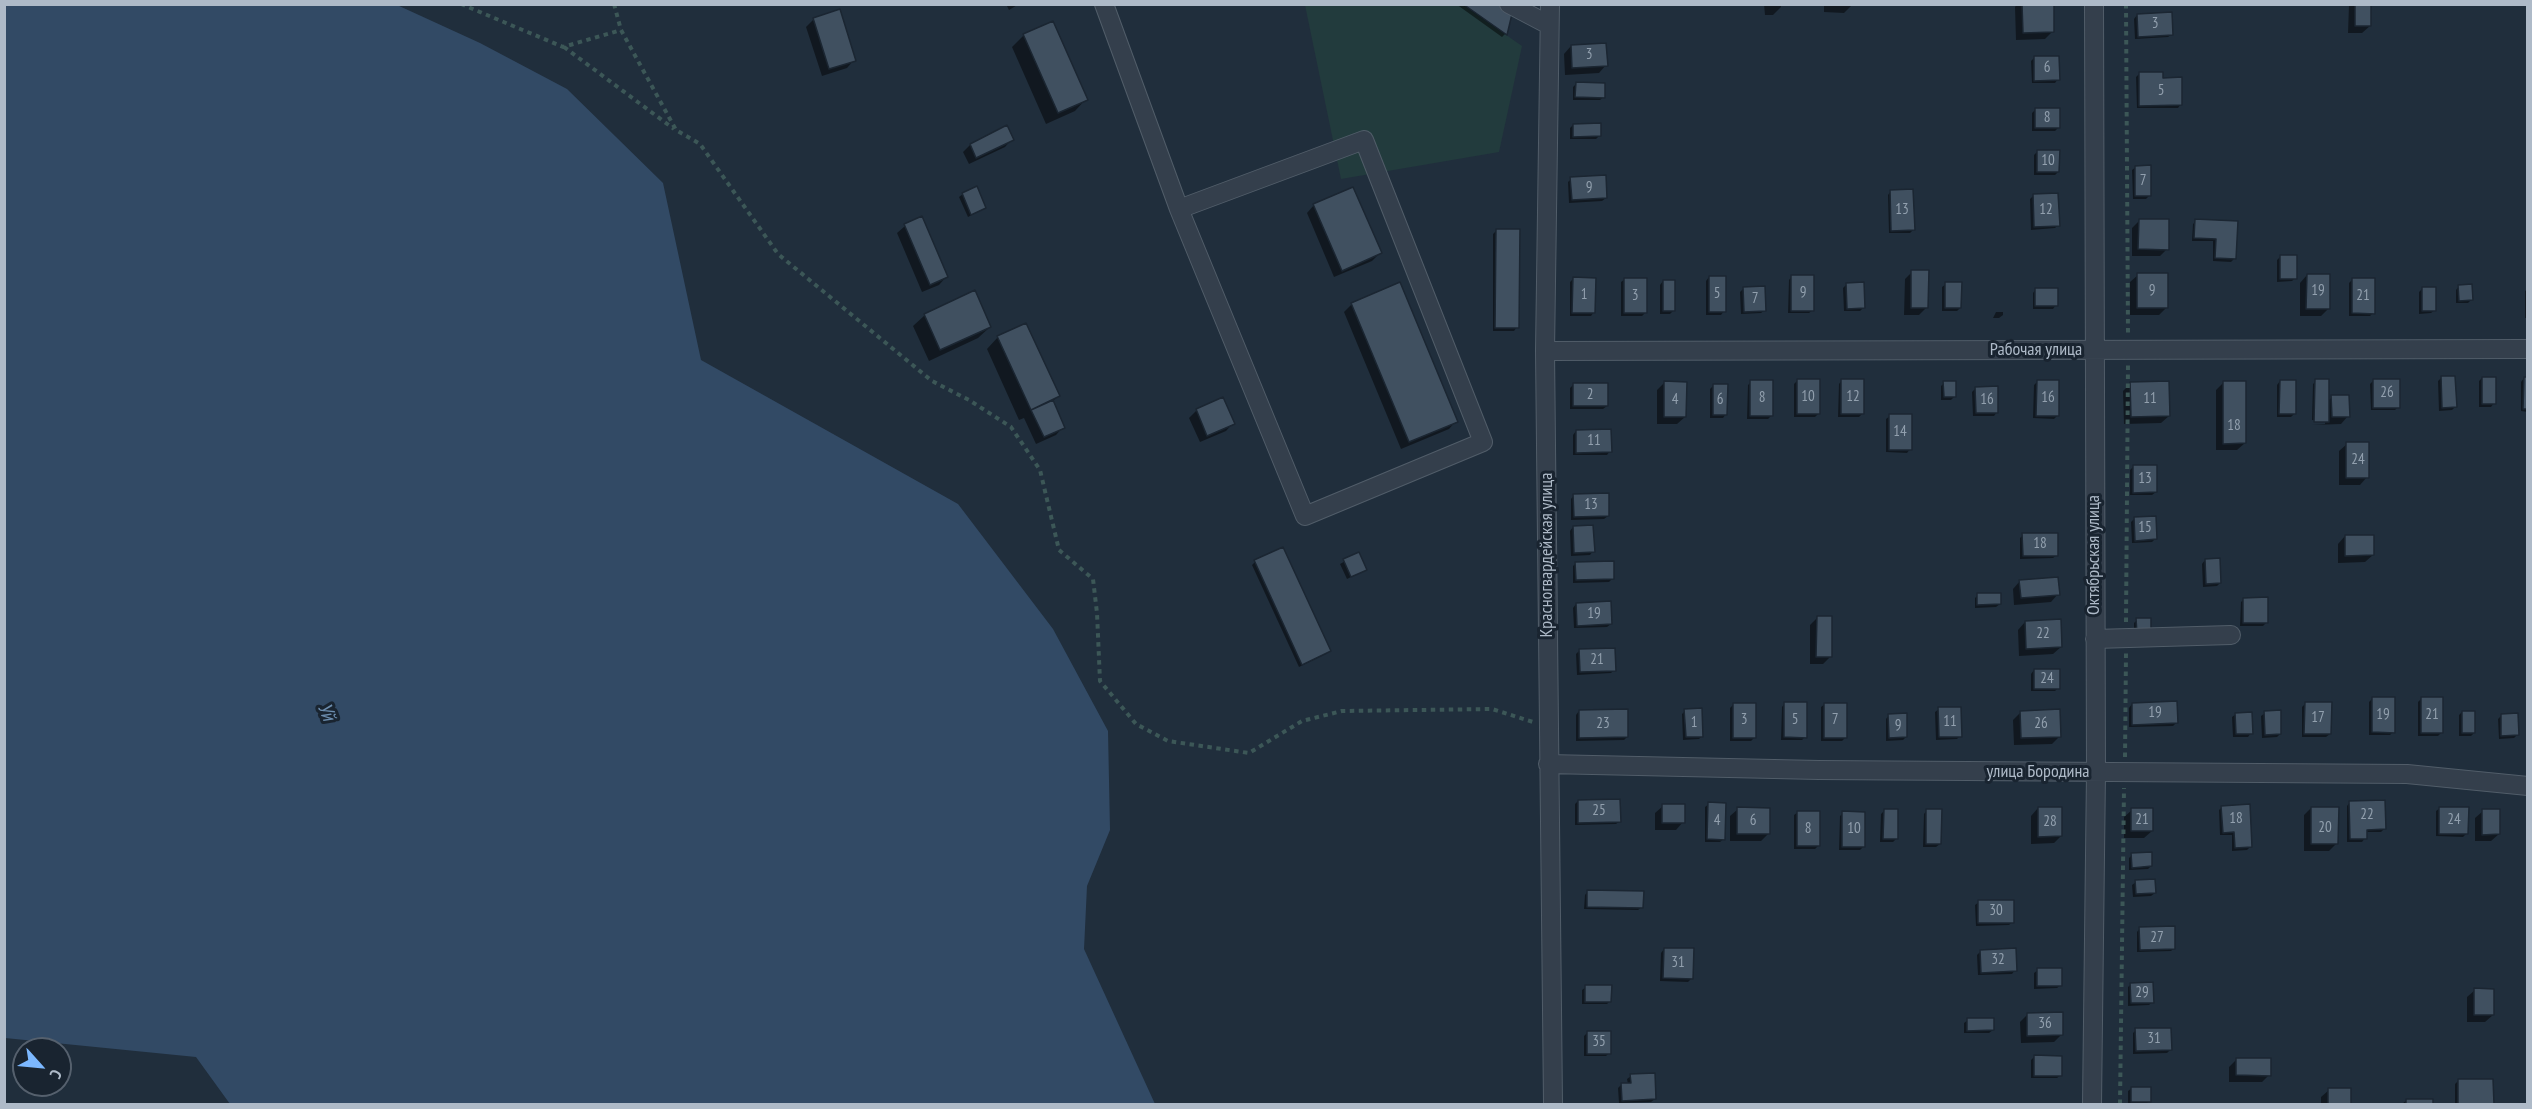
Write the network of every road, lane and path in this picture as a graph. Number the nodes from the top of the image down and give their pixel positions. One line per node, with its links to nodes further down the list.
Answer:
1 (461, 4): 10 (path)
2 (614, 4): 9 (path)
3 (1104, 4): 12 (street)
4 (1509, 4): 8 (street)
5 (1550, 4): 8 (street, Красногвардейская улица)
6 (2094, 4): 14 (street, Октябрьская улица)
7 (2126, 4): 15 (path)
8 (1550, 25): 16 (street, Красногвардейская улица)
9 (621, 30): 10 (path); 11 (path)
10 (563, 47): 11 (path)
11 (676, 130): 20 (path)
12 (1179, 209): 12 (street)
13 (2528, 349): 15 (street, Рабочая улица)
14 (2093, 350): 15 (street, Рабочая улица); 16 (street, Рабочая улица); 19 (street, Октябрьская улица)
15 (2128, 350): 18 (path)
16 (1545, 351): 20 (street, Красногвардейская улица)
17 (2231, 635): 18 (street)
18 (2126, 638): 19 (street); 23 (path)
19 (2095, 639): 22 (street, Октябрьская улица)
20 (1548, 726): 21 (street, Красногвардейская улица)
21 (1548, 764): 22 (street, улица Бородина); 25 (street, Красногвардейская улица)
22 (2096, 772): 23 (street, улица Бородина); 26 (street, Октябрьская улица)
23 (2125, 772): 24 (street, улица Бородина); 27 (path)
24 (2528, 786)
25 (1553, 1104)
26 (2092, 1104)
27 (2120, 1104)

